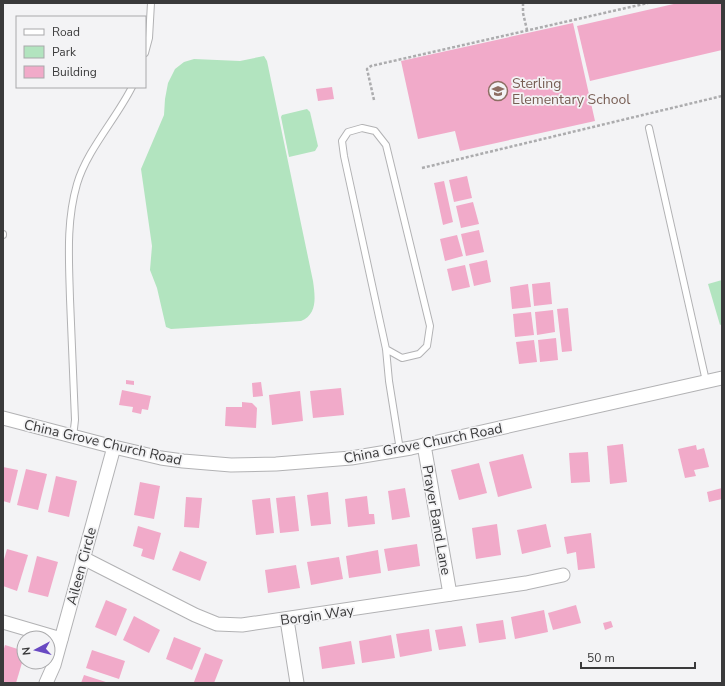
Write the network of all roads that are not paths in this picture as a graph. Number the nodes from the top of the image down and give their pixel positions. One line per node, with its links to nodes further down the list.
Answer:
1 (151, 3): 2 (lane)
2 (146, 49)
3 (132, 88): 9 (lane)
4 (649, 128): 7 (lane)
5 (386, 349): 5 (lane); 12 (lane)
6 (722, 378): 7 (street, China Grove Church Road)
7 (706, 381): 10 (street, China Grove Church Road)
8 (3, 418): 9 (street, China Grove Church Road)
9 (73, 437): 11 (street, China Grove Church Road)
10 (424, 445): 12 (street, China Grove Church Road); 15 (street, Prayer Band Lane)
11 (114, 447): 12 (street, China Grove Church Road); 13 (street, Aileen Circle)
12 (400, 450)
13 (83, 558): 16 (street, Borgin Way); 18 (street, Aileen Circle)
14 (563, 575): 15 (street, Borgin Way)
15 (450, 594): 16 (street, Borgin Way)
16 (287, 620): 20 (street)
17 (3, 622): 18 (street)
18 (61, 639): 19 (street, Aileen Circle)
19 (46, 683)
20 (298, 683)

